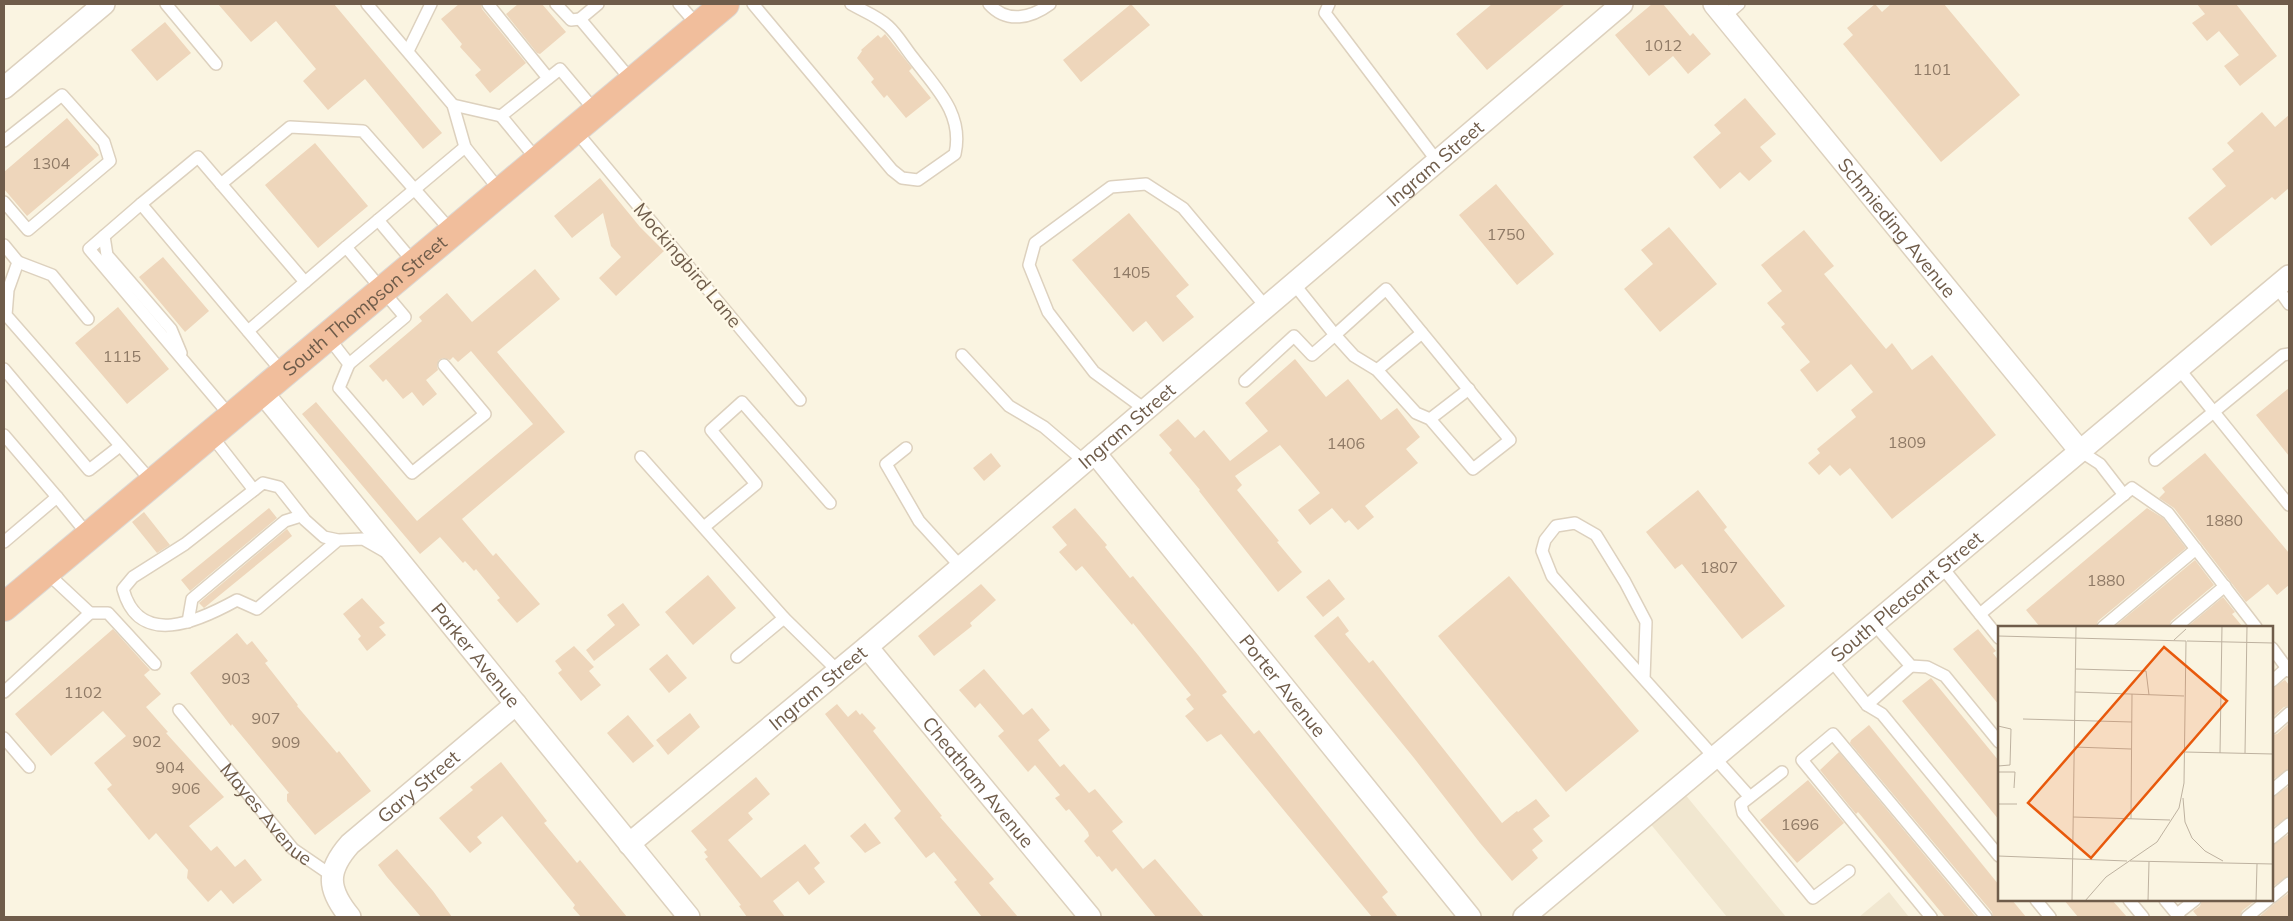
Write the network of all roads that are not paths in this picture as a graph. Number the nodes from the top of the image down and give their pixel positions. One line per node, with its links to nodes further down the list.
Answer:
1 (104, 4): 23 (street)
2 (166, 4): 20 (lane)
3 (367, 4): 19 (lane)
4 (430, 4): 19 (lane)
5 (488, 4): 21 (lane)
6 (556, 4): 17 (lane)
7 (598, 4): 17 (lane)
8 (678, 4): 18 (lane)
9 (725, 4): 18 (highway, South Thompson Street)
10 (753, 4): 11 (lane)
11 (851, 4)
12 (990, 4): 13 (lane)
13 (1050, 4)
14 (1329, 4): 31 (lane)
15 (1622, 4): 31 (street, Ingram Street)
16 (1726, 8): 77 (street, Schmieding Avenue)
17 (580, 19): 22 (lane)
18 (698, 26): 22 (highway, South Thompson Street)
19 (408, 51): 24 (lane)
20 (216, 64)
21 (548, 78): 25 (lane); 26 (lane)
22 (632, 81): 25 (highway, South Thompson Street)
23 (4, 88)
24 (453, 105): 26 (lane); 29 (lane)
25 (596, 112): 27 (highway, South Thompson Street)
26 (501, 116): 30 (lane)
27 (575, 130): 30 (highway, South Thompson Street); 68 (lane, Mockingbird Lane)
28 (4, 141): 35 (lane)
29 (464, 147): 33 (lane); 34 (lane)
30 (538, 160): 34 (highway, South Thompson Street)
31 (1437, 161): 46 (street, Ingram Street)
32 (222, 184): 33 (lane); 36 (lane); 45 (lane)
33 (415, 189): 37 (lane); 38 (lane)
34 (501, 192): 38 (highway, South Thompson Street)
35 (4, 202)
36 (141, 204): 39 (lane); 52 (lane)
37 (378, 220): 41 (lane); 43 (lane)
38 (453, 233): 43 (highway, South Thompson Street)
39 (104, 236): 58 (lane); 58 (lane)
40 (4, 245): 42 (lane)
41 (346, 247): 45 (lane); 47 (lane)
42 (18, 262): 50 (lane); 51 (lane)
43 (415, 264): 47 (highway, South Thompson Street)
44 (2283, 281): 48 (lane); 62 (street, South Pleasant Street)
45 (305, 282): 52 (lane)
46 (1294, 284): 49 (street, Ingram Street); 54 (lane)
47 (383, 291): 55 (highway, South Thompson Street); 59 (lane)
48 (2289, 304)
49 (1266, 307): 69 (street, Ingram Street); 69 (lane)
50 (5, 316): 75 (lane)
51 (88, 319)
52 (248, 331): 64 (lane)
53 (1422, 333): 54 (lane); 63 (lane); 66 (lane)
54 (1335, 335): 63 (lane); 65 (lane)
55 (328, 337): 59 (lane); 64 (highway, South Thompson Street)
56 (2289, 354): 70 (lane)
57 (962, 355): 79 (lane)
58 (185, 362): 71 (lane)
59 (349, 364): 60 (lane)
60 (444, 365)
61 (4, 369): 75 (lane)
62 (2179, 369): 70 (lane); 77 (street, South Pleasant Street)
63 (1377, 370): 72 (lane)
64 (284, 374): 67 (highway, South Thompson Street)
65 (1244, 380)
66 (1469, 389): 72 (lane); 72 (lane)
67 (262, 392): 71 (highway, South Thompson Street); 93 (street, Parker Avenue)
68 (800, 400)
69 (1146, 410): 79 (street, Ingram Street)
70 (2212, 411): 80 (lane); 86 (lane)
71 (232, 418): 74 (highway, South Thompson Street)
72 (1430, 419)
73 (4, 435): 84 (lane)
74 (211, 435): 81 (highway, South Thompson Street); 82 (lane)
75 (120, 446): 81 (lane)
76 (906, 448): 94 (lane)
77 (2080, 451): 83 (lane); 95 (street, South Pleasant Street)
78 (641, 457): 88 (lane)
79 (1090, 457): 94 (street, Ingram Street); 149 (street, Porter Avenue)
80 (2155, 460)
81 (153, 483): 89 (highway, South Thompson Street)
82 (254, 490): 87 (lane); 102 (lane)
83 (2124, 495): 92 (lane); 100 (lane)
84 (57, 497): 89 (lane); 91 (lane)
85 (830, 503): 88 (lane)
86 (2289, 505)
87 (301, 516): 90 (lane); 102 (lane)
88 (704, 527): 101 (lane)
89 (89, 536): 96 (highway, South Thompson Street)
90 (338, 540): 93 (lane); 102 (lane)
91 (4, 542)
92 (2196, 550): 97 (lane); 104 (lane)
93 (398, 560): 119 (street, Parker Avenue)
94 (961, 567): 108 (street, Ingram Street)
95 (1942, 567): 100 (lane); 103 (street, South Pleasant Street)
96 (46, 572): 98 (highway, South Thompson Street); 99 (lane)
97 (2225, 586): 105 (lane); 106 (lane)
98 (4, 607)
99 (90, 612): 112 (lane); 118 (lane)
100 (1980, 614): 107 (lane)
101 (784, 618): 110 (lane); 115 (lane)
102 (188, 622)
103 (1874, 624): 111 (street, South Pleasant Street); 113 (lane)
104 (2104, 626)
105 (2177, 626)
106 (2255, 626)
107 (1998, 637)
108 (867, 647): 115 (street, Ingram Street); 148 (street, Cheatham Avenue)
109 (2273, 649): 114 (lane)
110 (737, 657)
111 (1832, 660): 120 (lane); 126 (street, South Pleasant Street)
112 (155, 664)
113 (1911, 666): 120 (lane); 125 (lane)
114 (2288, 669): 117 (lane)
115 (838, 671): 134 (street, Ingram Street)
116 (1644, 679): 116 (lane); 126 (lane)
117 (2273, 680)
118 (4, 692)
119 (516, 704): 134 (street, Parker Avenue); 137 (street, Gary Street)
120 (1867, 705): 135 (lane)
121 (179, 710): 137 (lane, Mayes Avenue)
122 (2289, 713): 123 (lane)
123 (2273, 727)
124 (4, 738): 127 (lane)
125 (1998, 741)
126 (1714, 758): 131 (lane); 150 (street, South Pleasant Street)
127 (29, 767)
128 (1782, 772): 131 (lane)
129 (2289, 776): 130 (lane)
130 (2273, 789)
131 (1749, 796): 136 (lane)
132 (2289, 824): 133 (lane)
133 (2273, 837)
134 (629, 844): 147 (street, Parker Avenue)
135 (1998, 855)
136 (1849, 870)
137 (331, 875): 146 (street, Mayes Avenue)
138 (2289, 883): 139 (lane)
139 (2273, 896)
140 (2037, 901): 153 (lane)
141 (2129, 901): 154 (lane)
142 (2166, 901): 145 (lane)
143 (2194, 901): 145 (lane)
144 (2267, 901): 155 (lane)
145 (2178, 916)
146 (350, 917)
147 (689, 917)
148 (1090, 917)
149 (1470, 917)
150 (1524, 917)
151 (1931, 917): 152 (lane)
152 (1986, 917)
153 (2050, 917)
154 (2143, 917)
155 (2247, 917)

